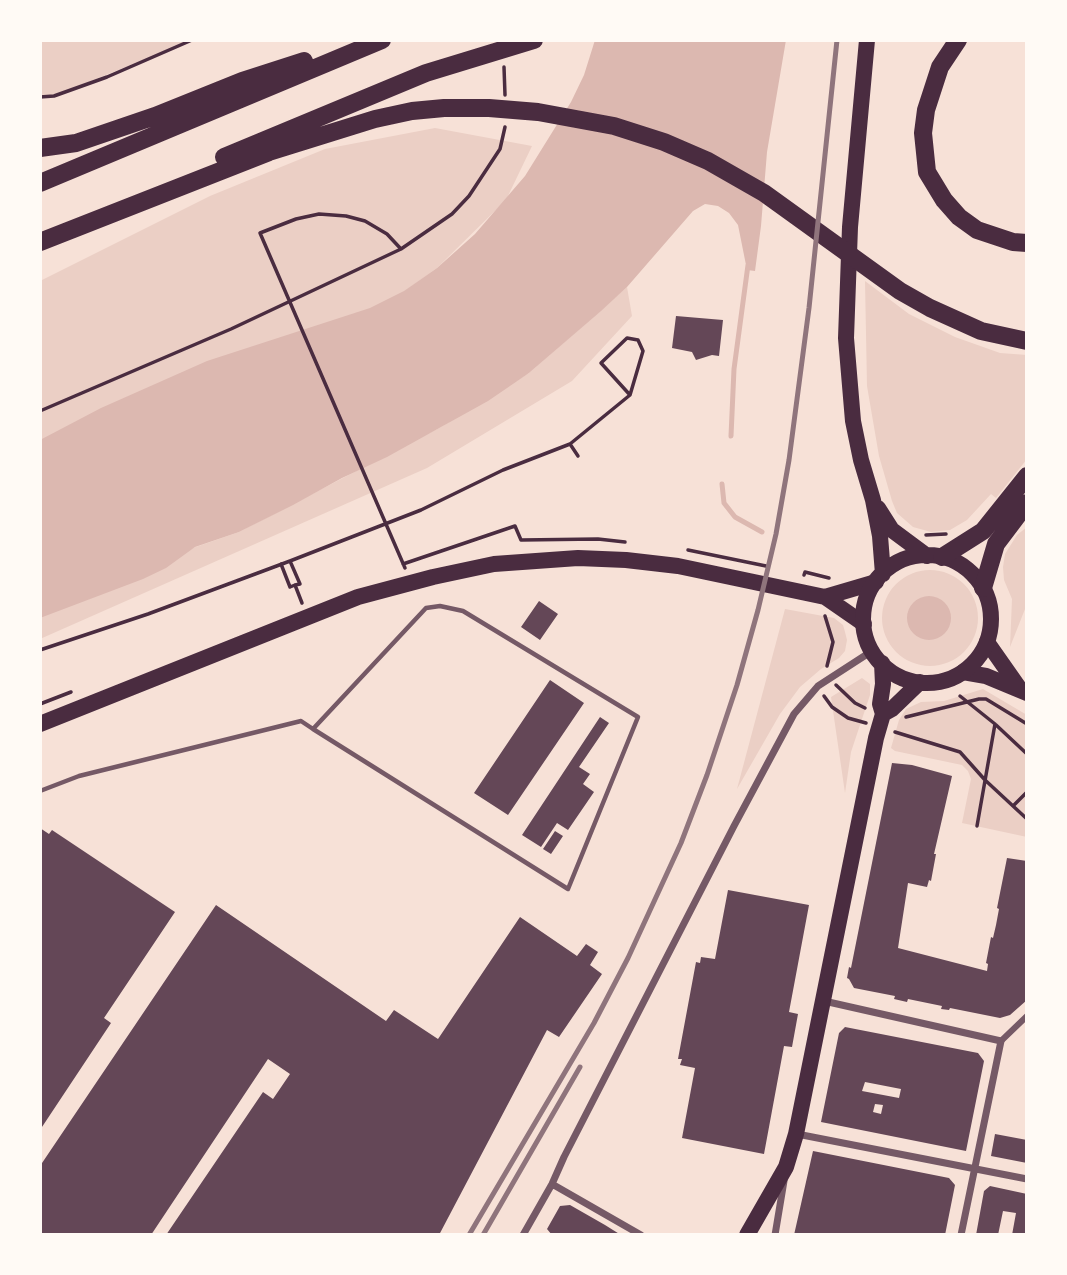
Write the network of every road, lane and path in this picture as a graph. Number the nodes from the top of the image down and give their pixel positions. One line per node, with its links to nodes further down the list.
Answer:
1 (192, 40): 8 (path)
2 (371, 40): 11 (highway)
3 (382, 40): 12 (highway)
4 (534, 40): 13 (highway)
5 (867, 40): 22 (main road)
6 (958, 40): 14 (highway)
7 (504, 64): 9 (path)
8 (40, 97)
9 (505, 100)
10 (506, 124): 15 (path)
11 (40, 148)
12 (40, 183)
13 (40, 239): 16 (highway)
14 (1027, 243)
15 (401, 249): 18 (path); 26 (path)
16 (1027, 341)
17 (630, 395): 17 (path); 19 (path)
18 (40, 411)
19 (570, 444): 20 (path); 28 (path)
20 (578, 456)
21 (1027, 476): 27 (highway)
22 (873, 500): 27 (main road); 30 (main road)
23 (1027, 503): 33 (highway)
24 (916, 532): 25 (path)
25 (952, 533)
26 (554, 540)
27 (935, 556): 30 (main road); 33 (main road)
28 (290, 561): 29 (path); 32 (path)
29 (281, 564): 32 (path); 38 (path)
30 (879, 578): 34 (main road); 36 (main road)
31 (805, 585): 34 (main road); 34 (path); 46 (main road)
32 (295, 586): 35 (path)
33 (983, 588): 37 (main road)
34 (827, 590): 36 (main road)
35 (302, 603)
36 (864, 624): 39 (main road)
37 (987, 642): 40 (main road); 43 (main road)
38 (40, 650)
39 (877, 657): 41 (main road); 45 (main road); 65 (street)
40 (963, 672): 41 (main road); 43 (main road)
41 (920, 682): 45 (main road)
42 (821, 691): 47 (path)
43 (1024, 691)
44 (960, 696): 48 (path)
45 (883, 714): 58 (main road)
46 (40, 724)
47 (868, 724)
48 (995, 724): 51 (path); 52 (path)
49 (313, 729): 49 (lane); 53 (lane)
50 (890, 729): 52 (path)
51 (1027, 754)
52 (985, 780): 55 (path); 57 (path)
53 (40, 791)
54 (1027, 792): 55 (path)
55 (1013, 806): 56 (path)
56 (1027, 819)
57 (977, 826)
58 (823, 1001): 60 (street); 61 (main road)
59 (1027, 1016): 60 (street)
60 (1001, 1041): 63 (street)
61 (796, 1134): 62 (main road); 63 (street)
62 (786, 1167): 68 (main road); 69 (street)
63 (975, 1168): 64 (street); 70 (street)
64 (1027, 1179)
65 (552, 1184): 66 (street); 67 (street)
66 (527, 1232)
67 (641, 1235)
68 (747, 1235)
69 (775, 1235)
70 (961, 1235)

